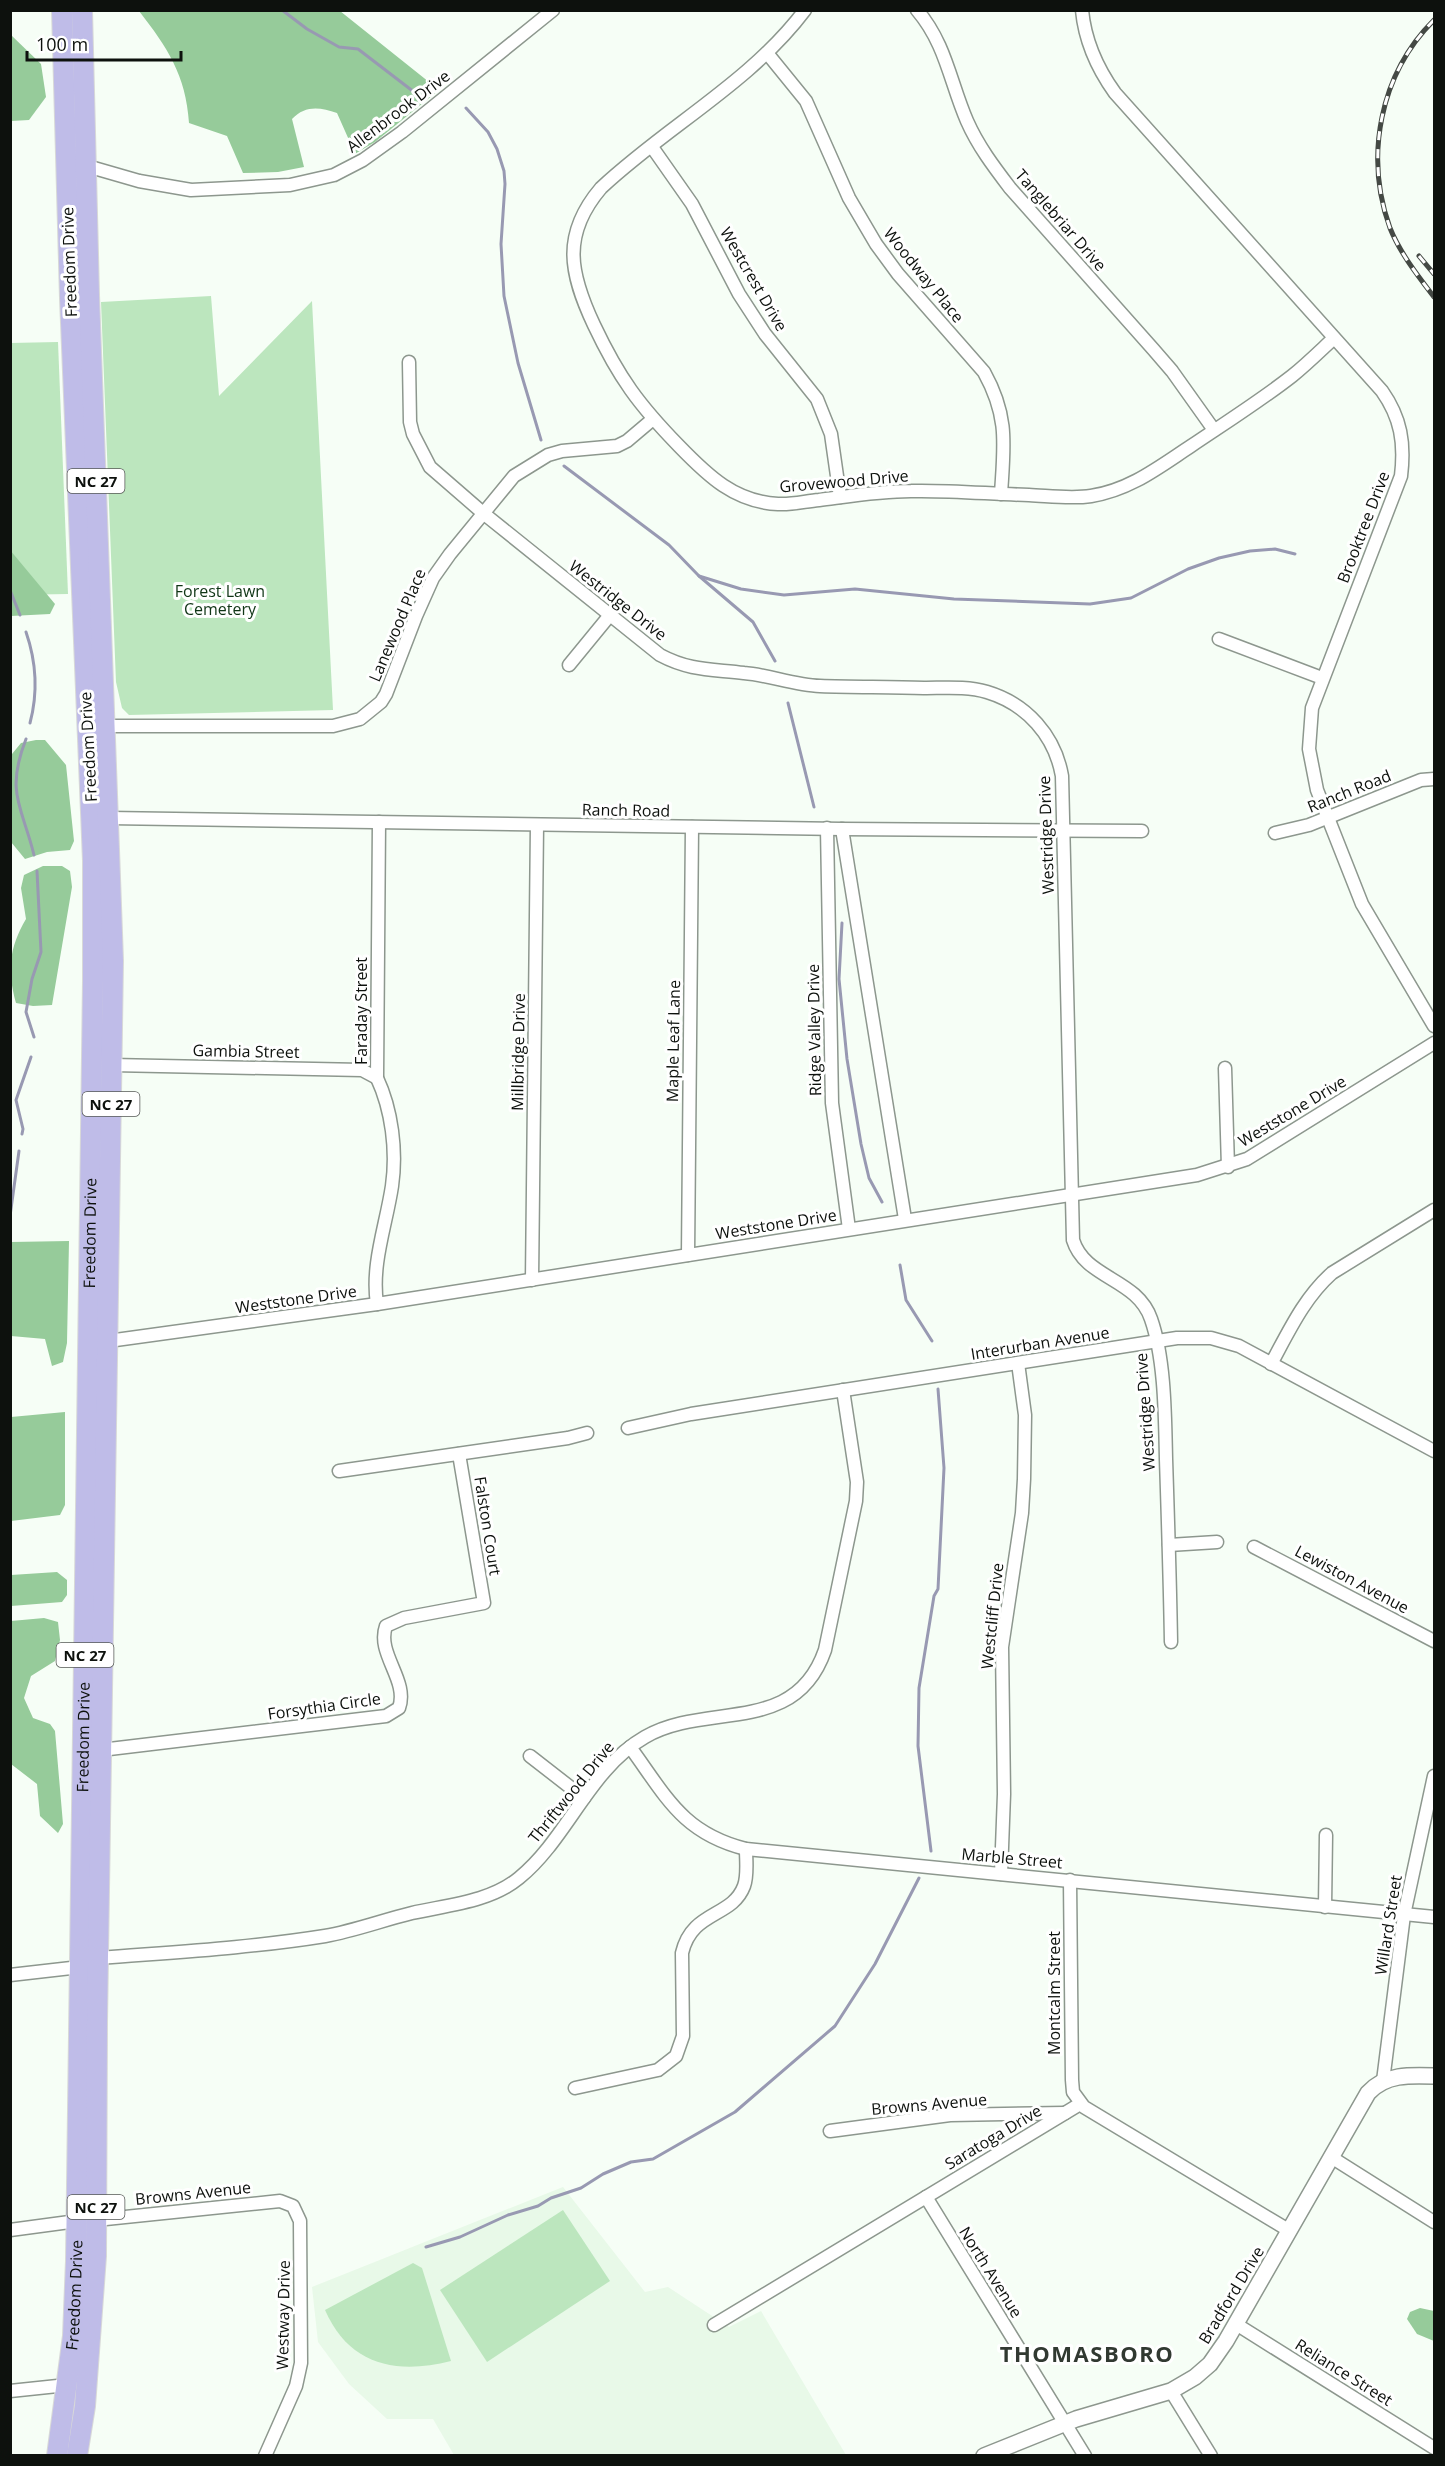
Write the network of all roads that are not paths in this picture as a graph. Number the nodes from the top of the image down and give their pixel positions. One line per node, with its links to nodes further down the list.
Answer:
1 (62, 10): 9 (main road, Freedom Drive / NC 27)
2 (82, 10): 10 (main road, Freedom Drive / NC 27)
3 (553, 10): 10 (street, Allenbrook Drive)
4 (805, 10): 7 (street, Grovewood Drive)
5 (917, 10): 15 (street, Tanglebriar Drive)
6 (1082, 10): 11 (street, Brooktree Drive)
7 (767, 53): 8 (street, Grovewood Drive); 16 (street, Woodway Place)
8 (652, 147): 14 (street, Grovewood Drive); 17 (street, Westcrest Drive)
9 (66, 158): 10 (street, Allenbrook Drive); 13 (main road, Freedom Drive / NC 27)
10 (86, 166): 18 (main road, Freedom Drive / NC 27)
11 (1335, 338): 15 (street, Grovewood Drive); 23 (street, Brooktree Drive)
12 (409, 362): 19 (street, Westridge Drive)
13 (72, 368): 18 (main road); 24 (main road, Freedom Drive / NC 27)
14 (653, 419): 17 (street, Grovewood Drive); 19 (street, Lanewood Place)
15 (1214, 430): 16 (street, Grovewood Drive)
16 (1001, 494): 17 (street, Grovewood Drive)
17 (840, 497)
18 (97, 499): 24 (main road, Freedom Drive / NC 27)
19 (483, 513): 20 (street, Westridge Drive); 24 (street, Lanewood Place)
20 (610, 615): 22 (street); 33 (street, Westridge Drive)
21 (1219, 639): 23 (street)
22 (570, 665)
23 (1322, 678): 27 (street, Brooktree Drive)
24 (97, 726): 26 (main road, Freedom Drive / NC 27); 50 (main road, Freedom Drive / NC 27)
25 (1434, 778): 27 (street, Ranch Road)
26 (109, 818): 28 (street, Ranch Road); 38 (main road, Freedom Drive / NC 27)
27 (1327, 818): 35 (street, Ranch Road); 36 (street, Brooktree Drive)
28 (379, 822): 29 (street, Ranch Road); 40 (street, Faraday Street)
29 (537, 825): 30 (street, Ranch Road); 47 (street, Millbridge Drive)
30 (692, 827): 31 (street, Ranch Road); 46 (street, Maple Leaf Lane)
31 (827, 828): 32 (street, Ranch Road); 45 (street, Ridge Valley Drive)
32 (842, 829): 33 (street, Ranch Road); 44 (street)
33 (1063, 831): 34 (street, Ranch Road); 42 (street, Westridge Drive)
34 (1142, 831)
35 (1275, 832)
36 (1434, 1026)
37 (1434, 1043): 41 (street, Weststone Drive)
38 (112, 1065): 40 (street, Gambia Street); 50 (main road, Freedom Drive / NC 27)
39 (1225, 1068): 41 (street)
40 (377, 1078): 48 (street, Faraday Street)
41 (1228, 1167): 42 (street, Weststone Drive)
42 (1072, 1195): 44 (street, Weststone Drive); 49 (street, Westridge Drive)
43 (1434, 1210): 52 (street)
44 (905, 1219): 45 (street, Weststone Drive)
45 (849, 1230): 46 (street, Weststone Drive)
46 (688, 1255): 47 (street, Weststone Drive)
47 (532, 1280): 48 (street, Weststone Drive)
48 (377, 1304): 50 (street, Weststone Drive)
49 (1156, 1341): 51 (street, Interurban Avenue); 52 (street, Interurban Avenue); 60 (street, Westridge Drive)
50 (98, 1342): 66 (main road, Freedom Drive / NC 27); 68 (main road, Freedom Drive / NC 27)
51 (1018, 1363): 53 (street, Interurban Avenue); 73 (street, Westcliff Drive)
52 (1271, 1364): 56 (street, Interurban Avenue)
53 (843, 1390): 54 (street, Interurban Avenue); 65 (street, Thriftwood Drive)
54 (628, 1428)
55 (587, 1433): 57 (street)
56 (1434, 1450)
57 (459, 1454): 58 (street); 62 (street, Falston Court)
58 (339, 1471)
59 (1217, 1542): 60 (street)
60 (1168, 1545): 64 (street, Westridge Drive)
61 (1254, 1547): 63 (street, Lewiston Avenue)
62 (484, 1603): 66 (street, Forsythia Circle)
63 (1434, 1641)
64 (1171, 1642)
65 (630, 1747): 70 (street, Thriftwood Drive); 72 (street, Marble Street)
66 (101, 1750): 78 (main road, Freedom Drive / NC 27)
67 (530, 1756): 70 (street)
68 (83, 1769): 78 (main road); 79 (main road, Freedom Drive / NC 27)
69 (1434, 1776): 76 (street, Willard Street)
70 (584, 1798): 78 (street, Thriftwood Drive)
71 (1326, 1835): 75 (street)
72 (746, 1849): 73 (street, Marble Street); 83 (street)
73 (1001, 1874): 74 (street, Marble Street)
74 (1070, 1880): 75 (street, Marble Street); 84 (street, Montcalm Street)
75 (1325, 1906): 76 (street, Marble Street)
76 (1404, 1915): 77 (street, Marble Street); 82 (street, Willard Street)
77 (1434, 1917)
78 (100, 1958): 87 (main road, Freedom Drive / NC 27)
79 (80, 1967): 80 (street); 87 (main road); 91 (main road, Freedom Drive / NC 27)
80 (10, 1975)
81 (1434, 2076): 82 (street)
82 (1383, 2081): 88 (street, Bradford Drive)
83 (575, 2088)
84 (1080, 2104): 85 (street, Saratoga Drive); 94 (street)
85 (1066, 2113): 86 (street, Browns Avenue); 89 (street, Saratoga Drive)
86 (830, 2131)
87 (96, 2133): 91 (main road, Freedom Drive / NC 27)
88 (1331, 2157): 92 (street); 94 (street, Bradford Drive)
89 (926, 2198): 96 (street, Saratoga Drive); 100 (street, North Avenue)
90 (293, 2206): 91 (street, Browns Avenue); 104 (street, Westway Drive)
91 (86, 2220): 93 (street, Browns Avenue); 97 (main road, Freedom Drive / NC 27); 103 (main road, Freedom Drive / NC 27)
92 (1434, 2222)
93 (10, 2230)
94 (1290, 2231): 95 (street, Bradford Drive)
95 (1236, 2324): 99 (street, Bradford Drive); 101 (street, Reliance Street)
96 (714, 2325)
97 (67, 2385): 98 (street); 102 (main road, Freedom Drive / NC 27)
98 (10, 2391)
99 (1171, 2391): 100 (street, Bradford Drive); 107 (street)
100 (1065, 2424): 105 (street, Bradford Drive); 106 (street, North Avenue)
101 (1434, 2448)
102 (57, 2456)
103 (77, 2456)
104 (265, 2456)
105 (984, 2456)
106 (1085, 2456)
107 (1211, 2456)

